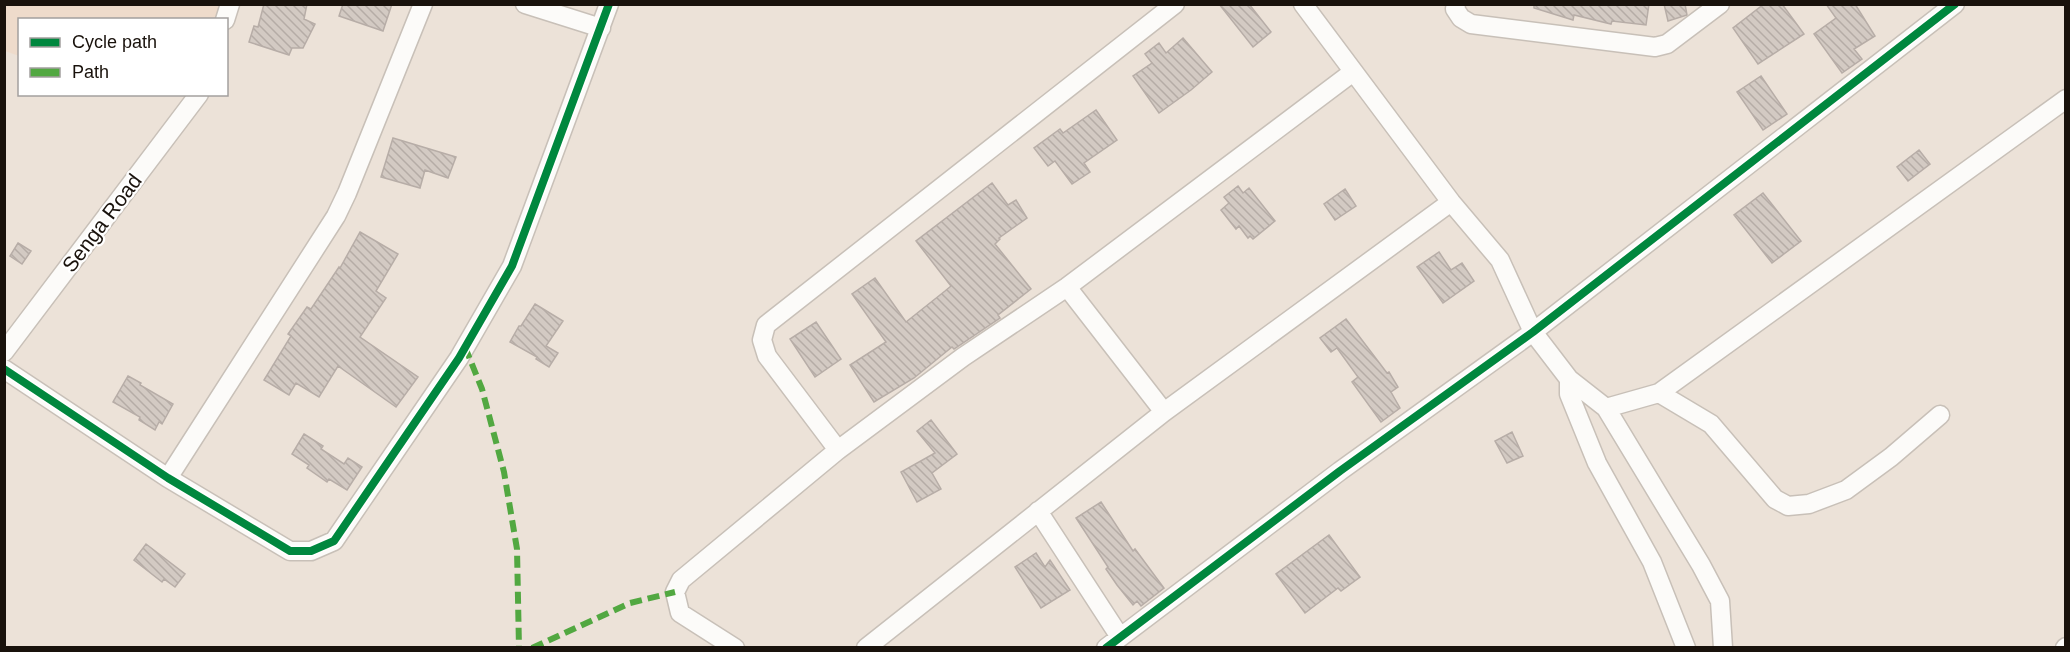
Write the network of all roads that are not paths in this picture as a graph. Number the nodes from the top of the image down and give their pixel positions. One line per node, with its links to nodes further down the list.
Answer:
1 (423, 4): 24 (street)
2 (525, 4): 9 (street)
3 (609, 4): 9 (street)
4 (1175, 4): 23 (street)
5 (1303, 4): 10 (street)
6 (1456, 4): 7 (street)
7 (1720, 4)
8 (1955, 4): 15 (street)
9 (601, 28): 24 (street)
10 (1353, 72): 13 (street); 14 (street)
11 (197, 96): 16 (street, Senga Road)
12 (2066, 99): 19 (street)
13 (1451, 202): 15 (street); 21 (street)
14 (1067, 287): 21 (street); 23 (street)
15 (1533, 332): 18 (street); 26 (street)
16 (4, 352)
17 (4, 369): 24 (street)
18 (1569, 379): 20 (street); 29 (street)
19 (1659, 393): 20 (street); 22 (street)
20 (1606, 408): 30 (street)
21 (1164, 412): 25 (street)
22 (1940, 415)
23 (838, 450): 27 (street)
24 (168, 478)
25 (1038, 511): 26 (street); 28 (street)
26 (1113, 642)
27 (735, 648)
28 (866, 648)
29 (1686, 648)
30 (1723, 648)

